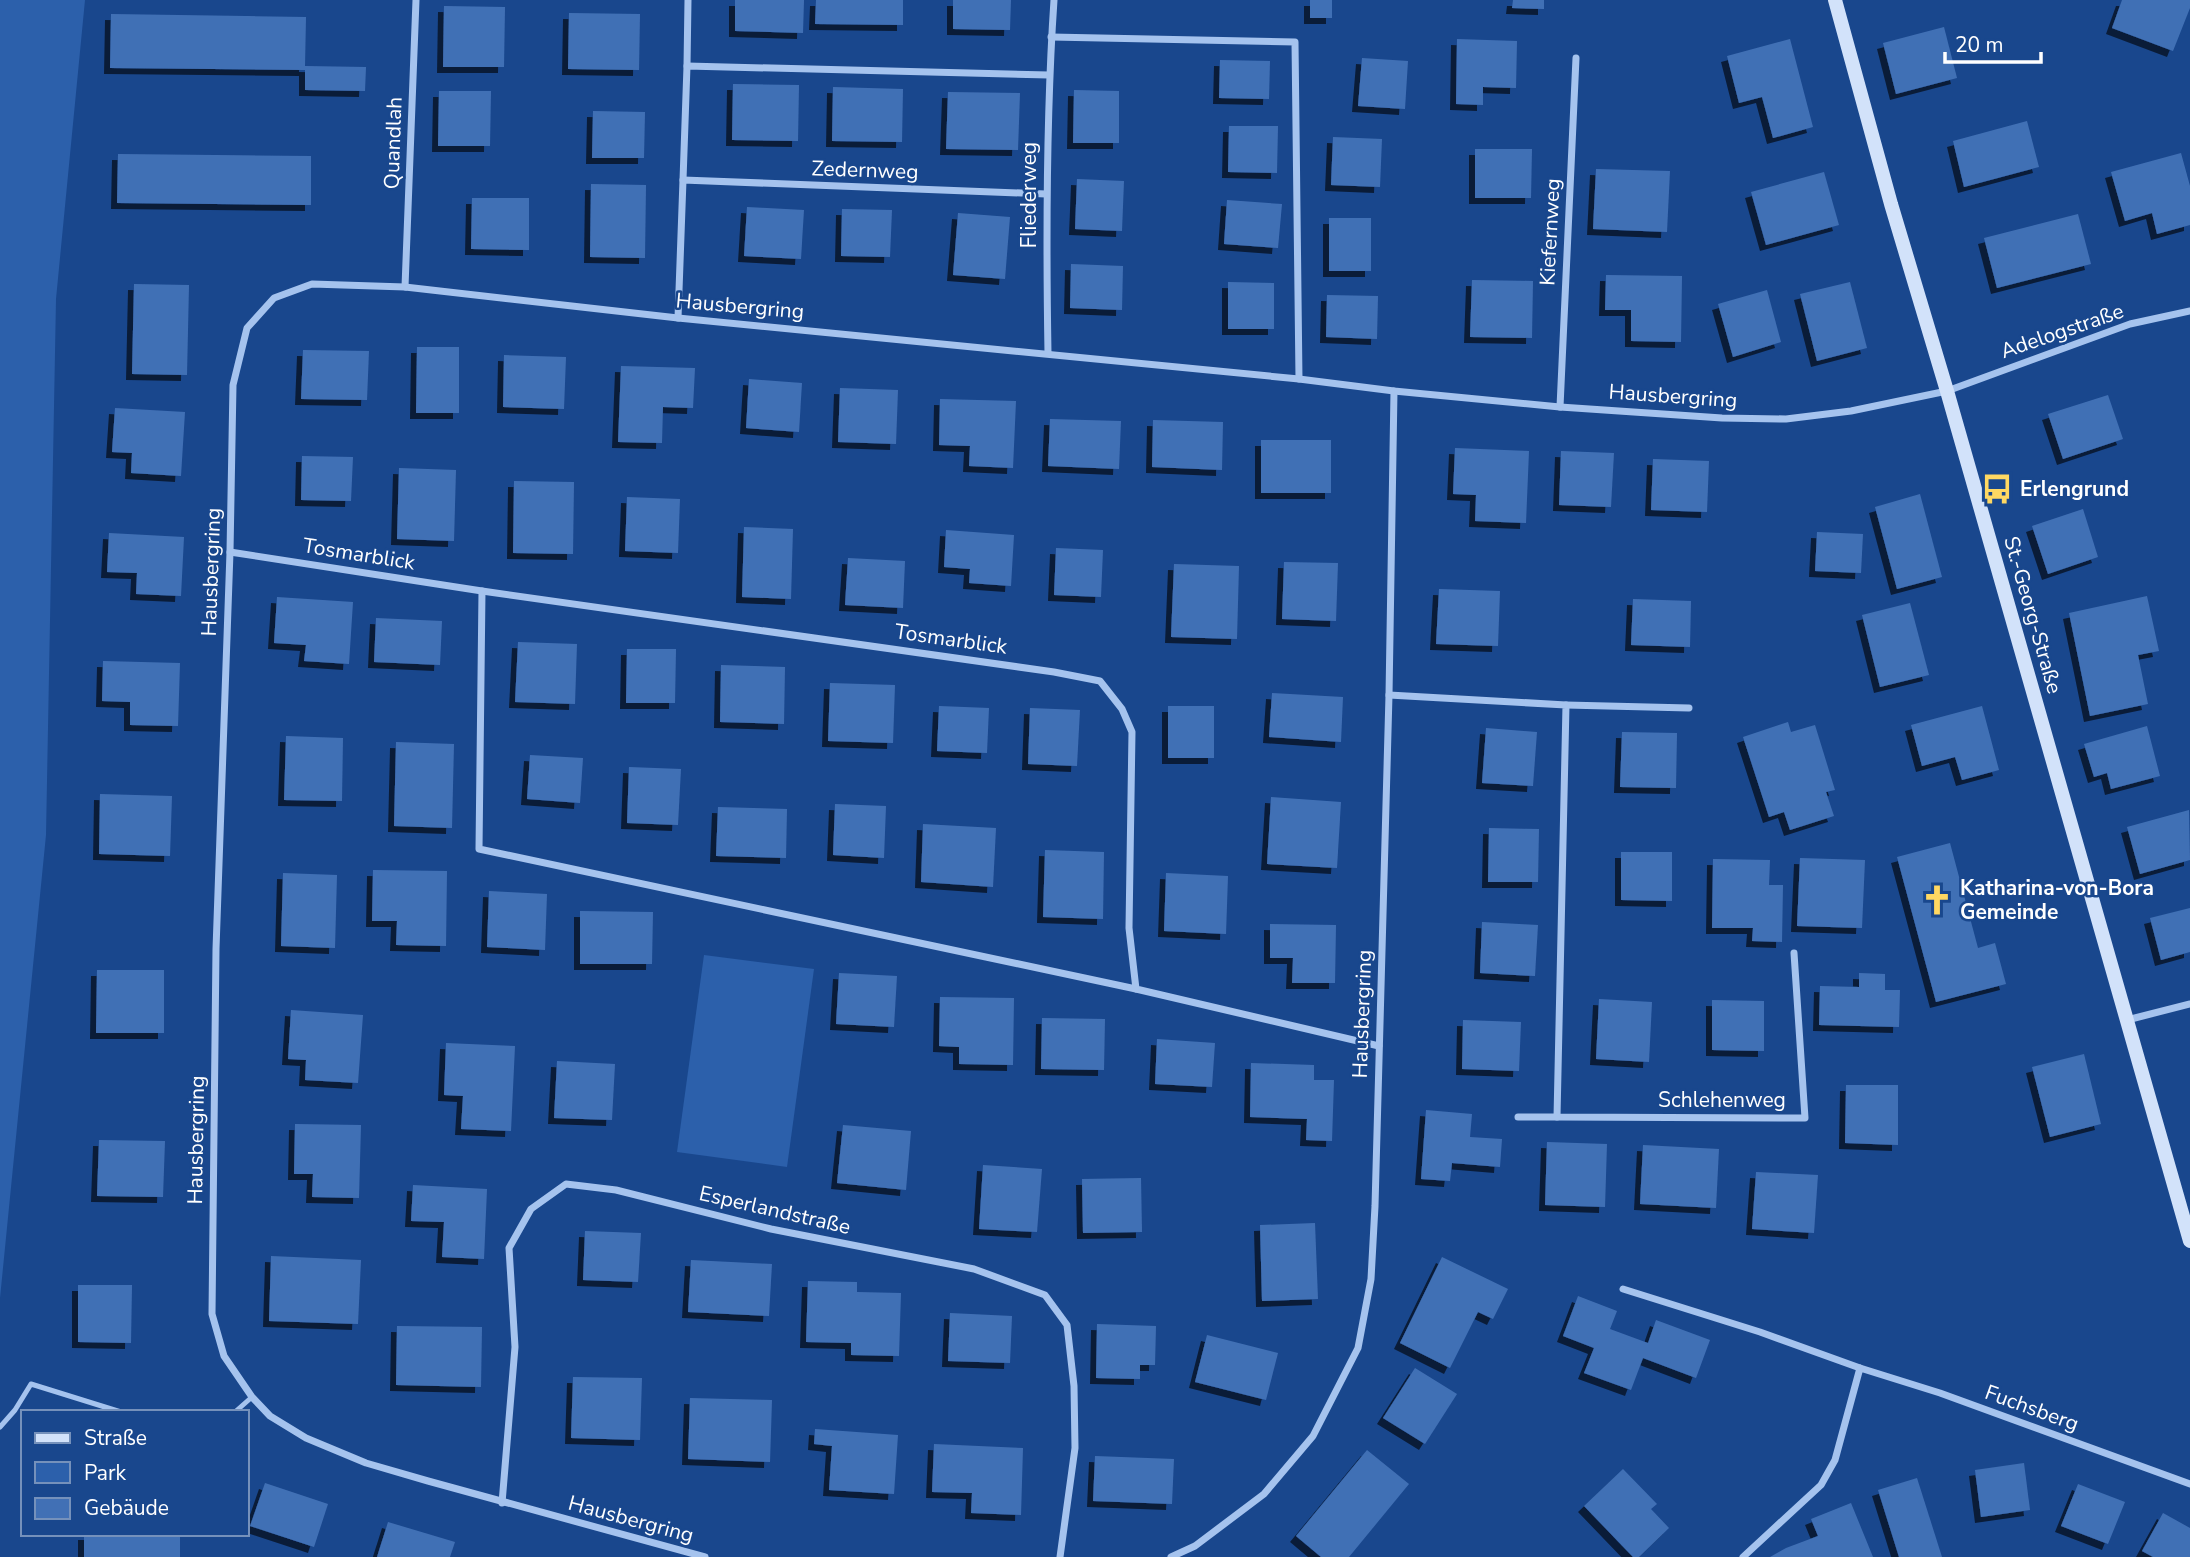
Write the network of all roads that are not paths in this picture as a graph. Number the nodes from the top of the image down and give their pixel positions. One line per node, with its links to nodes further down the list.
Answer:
1 (416, 0): 11 (street, Quandlah)
2 (688, 0): 7 (street)
3 (1054, 0): 5 (street, Fliederweg)
4 (1835, 0): 17 (street, St.-Georg-Straße)
5 (1051, 37): 8 (street, Fliederweg); 15 (street)
6 (1576, 58): 18 (street, Kiefernweg)
7 (687, 66): 8 (street); 9 (street)
8 (1049, 75): 10 (street, Fliederweg)
9 (684, 180): 10 (street, Zedernweg); 13 (street)
10 (1046, 194): 14 (street, Fliederweg)
11 (405, 287): 13 (street, Hausbergring); 19 (street, Hausbergring)
12 (2190, 311): 17 (street, Adelogstraße)
13 (678, 318): 14 (street, Hausbergring)
14 (1048, 353): 15 (street, Hausbergring)
15 (1299, 379): 16 (street, Hausbergring)
16 (1394, 391): 18 (street, Hausbergring); 21 (street, Hausbergring)
17 (1947, 391): 18 (street, Hausbergring); 27 (street, St.-Georg-Straße)
18 (1560, 407)
19 (230, 552): 20 (street, Tosmarblick); 35 (street, Hausbergring)
20 (482, 591): 25 (street); 25 (street, Tosmarblick)
21 (1389, 695): 22 (street); 28 (street, Hausbergring)
22 (1566, 705): 23 (street); 30 (street)
23 (1689, 708)
24 (1794, 953): 30 (street, Schlehenweg)
25 (1136, 989): 28 (street)
26 (2190, 1004): 27 (street)
27 (2127, 1020): 31 (street, St.-Georg-Straße)
28 (1379, 1046): 43 (street, Hausbergring)
29 (1518, 1117): 30 (street, Schlehenweg)
30 (1557, 1117)
31 (2187, 1219): 32 (street, St.-Georg-Straße)
32 (2190, 1241)
33 (1623, 1289): 34 (street, Fuchsberg)
34 (1860, 1368): 39 (street, Fuchsberg); 44 (street)
35 (252, 1397): 37 (lane); 40 (street, Hausbergring)
36 (115, 1410): 38 (lane)
37 (237, 1410)
38 (0, 1427)
39 (2190, 1484)
40 (502, 1503): 41 (street, Hausbergring); 42 (street, Esperlandstraße)
41 (705, 1557)
42 (1060, 1557)
43 (1171, 1557)
44 (1743, 1557)

